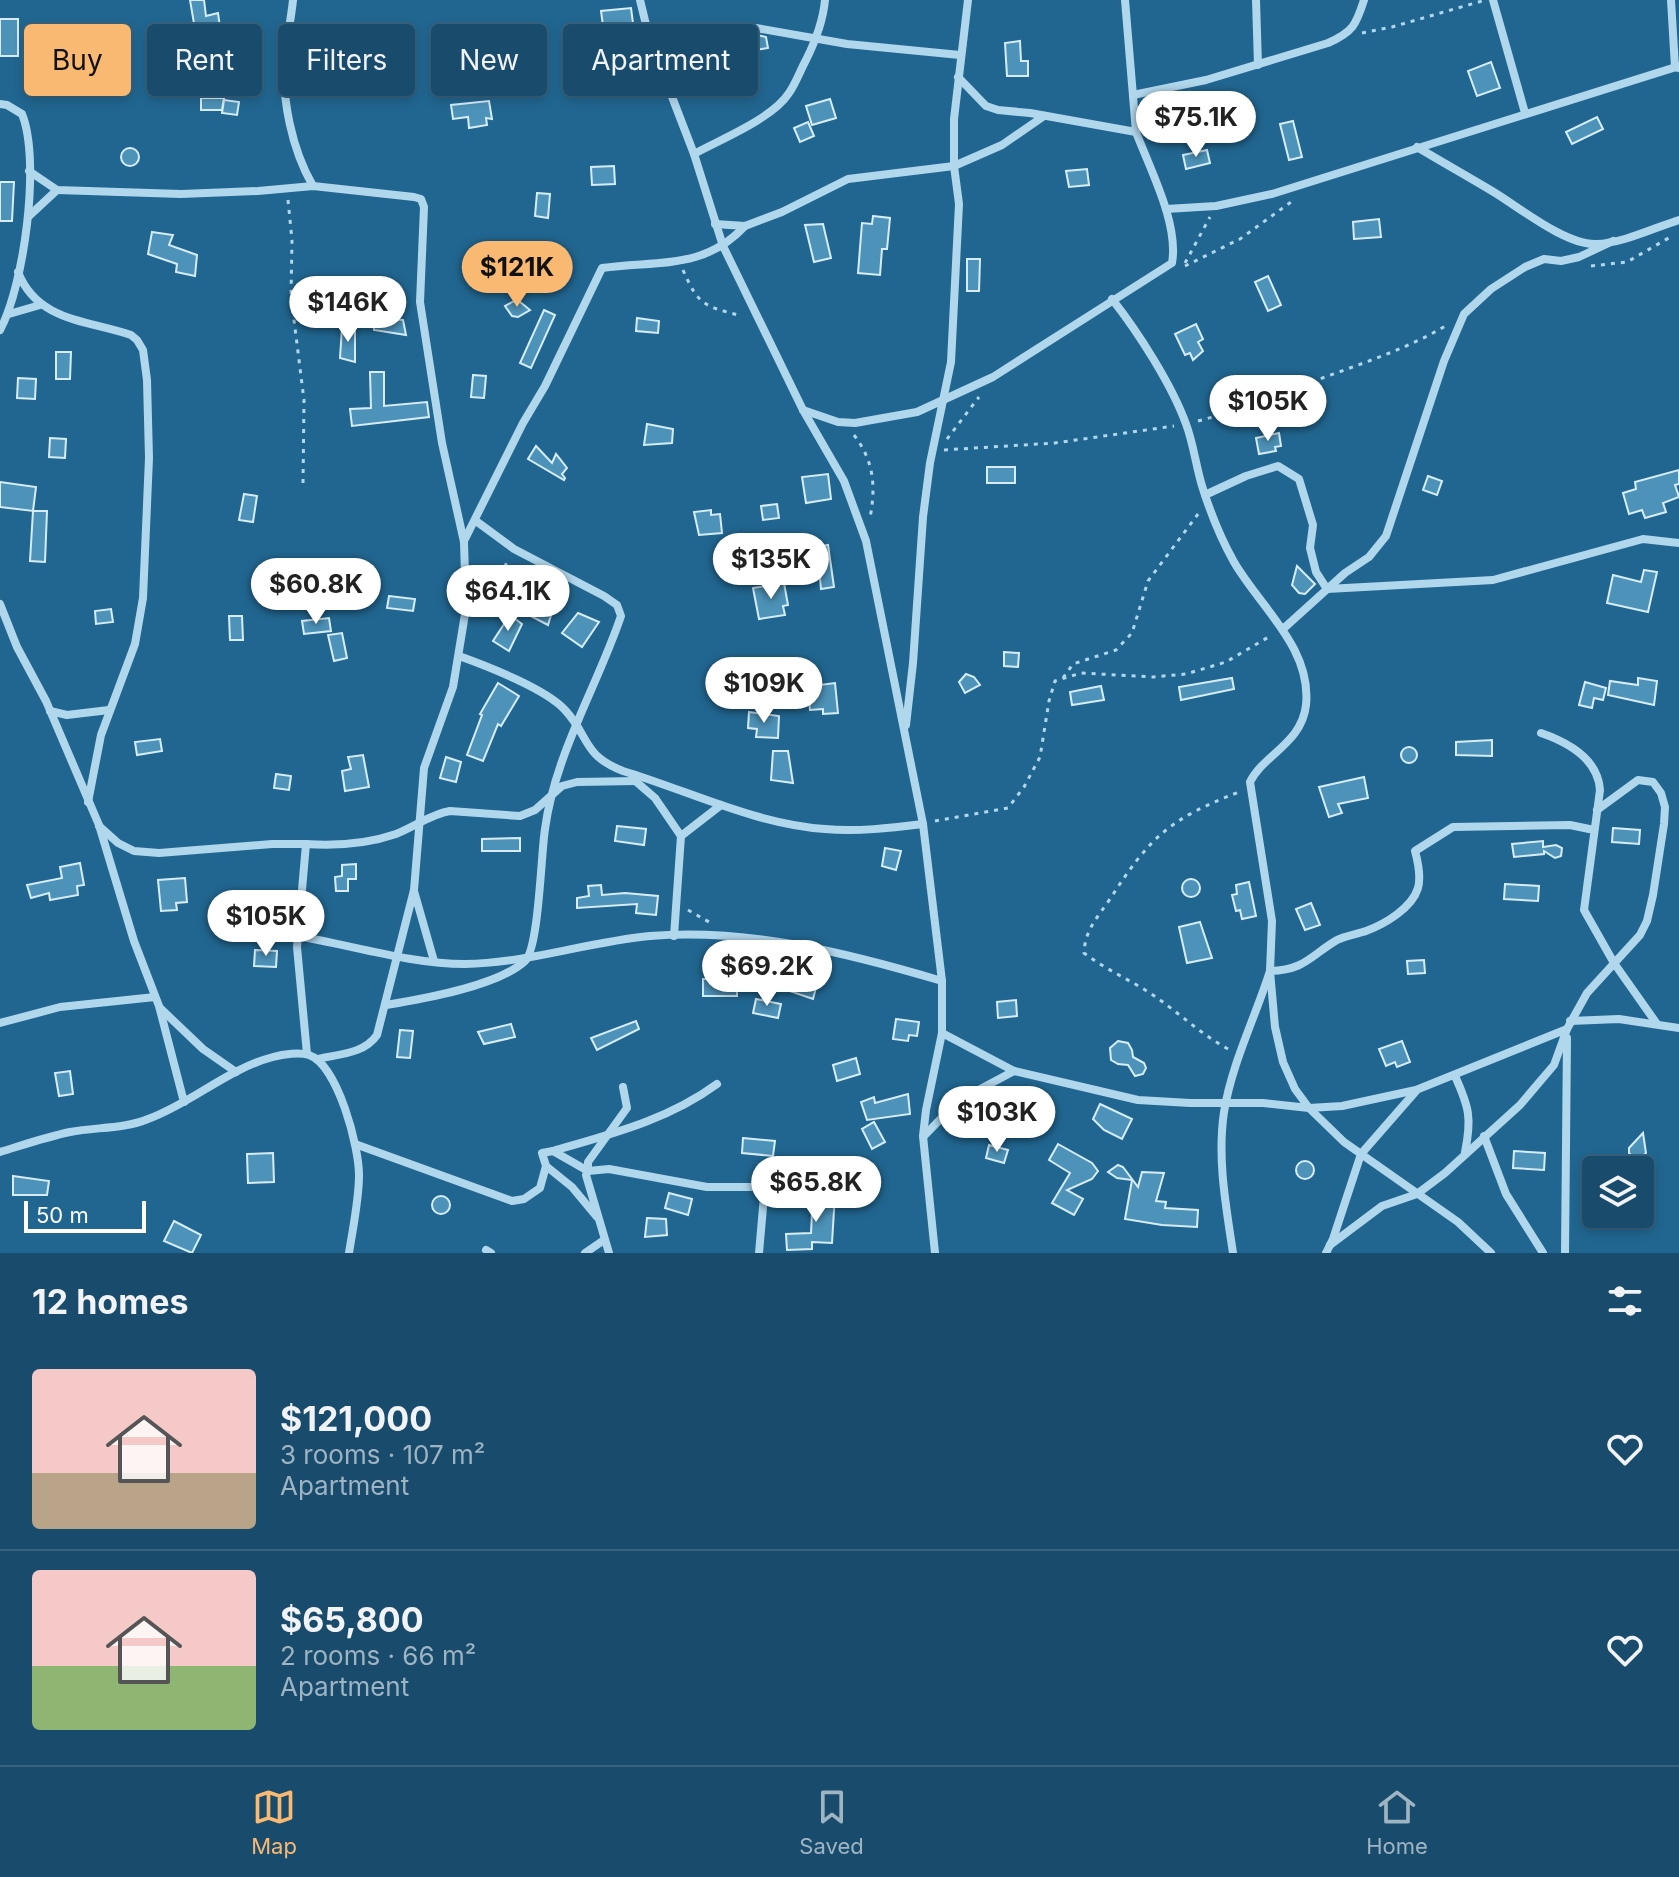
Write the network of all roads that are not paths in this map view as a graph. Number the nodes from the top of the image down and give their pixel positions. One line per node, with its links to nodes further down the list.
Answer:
1 (293, 0): 27 (street)
2 (640, 0): 10 (street)
3 (825, 0): 12 (street)
4 (968, 0): 13 (street)
5 (1125, 0): 17 (street)
6 (1256, 0): 14 (street)
7 (1364, 0): 14 (street)
8 (1493, 0): 20 (street)
9 (1671, 0): 15 (street)
10 (646, 24)
11 (758, 28): 12 (street)
12 (816, 40): 13 (street); 24 (street)
13 (960, 55): 16 (street)
14 (1258, 65): 17 (street)
15 (1678, 67): 20 (street)
16 (958, 77): 21 (street); 25 (street)
17 (1133, 95): 22 (street)
18 (672, 96): 24 (street)
19 (0, 104): 26 (street)
20 (1525, 113): 23 (street)
21 (1045, 116): 22 (street); 25 (street)
22 (1136, 132): 29 (street)
23 (1417, 147): 29 (street); 34 (street)
24 (694, 154): 32 (street)
25 (954, 166): 33 (street); 41 (street)
26 (29, 171): 28 (street); 30 (street)
27 (313, 186): 28 (street); 45 (street)
28 (57, 190): 30 (street)
29 (1166, 209): 37 (street)
30 (29, 216): 36 (street)
31 (1679, 220): 34 (street)
32 (715, 224): 33 (street); 35 (street)
33 (745, 226): 35 (street)
34 (1613, 241): 47 (street)
35 (723, 246): 42 (street); 44 (street)
36 (18, 272): 38 (street); 39 (street)
37 (1112, 299): 41 (street); 43 (street)
38 (40, 305): 39 (street); 51 (street)
39 (9, 314): 40 (street)
40 (0, 330)
41 (945, 399): 42 (street); 55 (street)
42 (803, 410): 55 (street)
43 (1205, 495): 47 (street); 49 (street)
44 (476, 521): 45 (street); 53 (street)
45 (464, 542): 50 (street)
46 (1679, 543): 47 (street)
47 (1327, 589): 49 (street)
48 (0, 604): 52 (street)
49 (1283, 629): 75 (street)
50 (459, 656): 53 (street); 62 (street)
51 (109, 710): 52 (street); 59 (street)
52 (50, 711): 59 (street)
53 (576, 726): 56 (street); 58 (street)
54 (1541, 733): 61 (street)
55 (905, 734): 63 (street)
56 (623, 771): 57 (street); 60 (street)
57 (636, 781): 58 (street); 66 (street)
58 (550, 795): 62 (street); 72 (street)
59 (88, 802): 64 (street)
60 (721, 805): 63 (street); 66 (street)
61 (1597, 810): 65 (street); 74 (street)
62 (419, 824): 67 (street); 68 (street)
63 (923, 824): 76 (street)
64 (99, 825): 67 (street); 77 (street)
65 (1594, 830): 74 (street); 75 (street)
66 (681, 836): 70 (street)
67 (306, 844): 69 (street)
68 (414, 890): 71 (street); 73 (street)
69 (297, 936): 71 (street); 84 (street)
70 (674, 936): 72 (street); 76 (street)
71 (398, 955): 73 (street); 78 (street)
72 (528, 959): 73 (street); 78 (street)
73 (434, 961)
74 (1614, 963): 80 (street); 81 (street)
75 (1270, 971): 93 (street); 94 (street)
76 (942, 981): 83 (street)
77 (157, 1001): 79 (street); 87 (street); 92 (street)
78 (386, 1005): 85 (street)
79 (0, 1023)
80 (1657, 1024): 81 (street); 82 (street)
81 (1568, 1025): 88 (street); 97 (street); 117 (street)
82 (1679, 1028)
83 (942, 1033): 86 (street); 96 (street)
84 (307, 1054): 85 (street); 87 (street)
85 (317, 1059): 98 (street)
86 (1014, 1071): 93 (street); 96 (street)
87 (236, 1072): 92 (street)
88 (1455, 1076): 91 (street); 101 (street)
89 (717, 1084): 95 (street)
90 (623, 1087): 95 (street)
91 (1416, 1090): 94 (street); 102 (street)
92 (184, 1102): 100 (street)
93 (1226, 1103): 94 (street); 114 (street)
94 (1309, 1108): 102 (street)
95 (610, 1135): 99 (street); 104 (street)
96 (923, 1136): 113 (street)
97 (1484, 1136): 101 (street); 116 (street)
98 (355, 1144): 103 (street); 109 (street)
99 (553, 1151): 103 (street); 104 (street)
100 (0, 1152)
101 (1465, 1153): 105 (street)
102 (1361, 1154): 105 (street); 108 (street)
103 (546, 1166): 106 (street)
104 (588, 1171): 106 (street); 112 (street)
105 (1417, 1194): 108 (street); 115 (street)
106 (597, 1217): 107 (street)
107 (604, 1240): 110 (street); 111 (street)
108 (1328, 1249)
109 (349, 1253)
110 (585, 1253)
111 (609, 1253)
112 (759, 1253)
113 (935, 1253)
114 (1233, 1253)
115 (1491, 1253)
116 (1543, 1253)
117 (1565, 1253)

